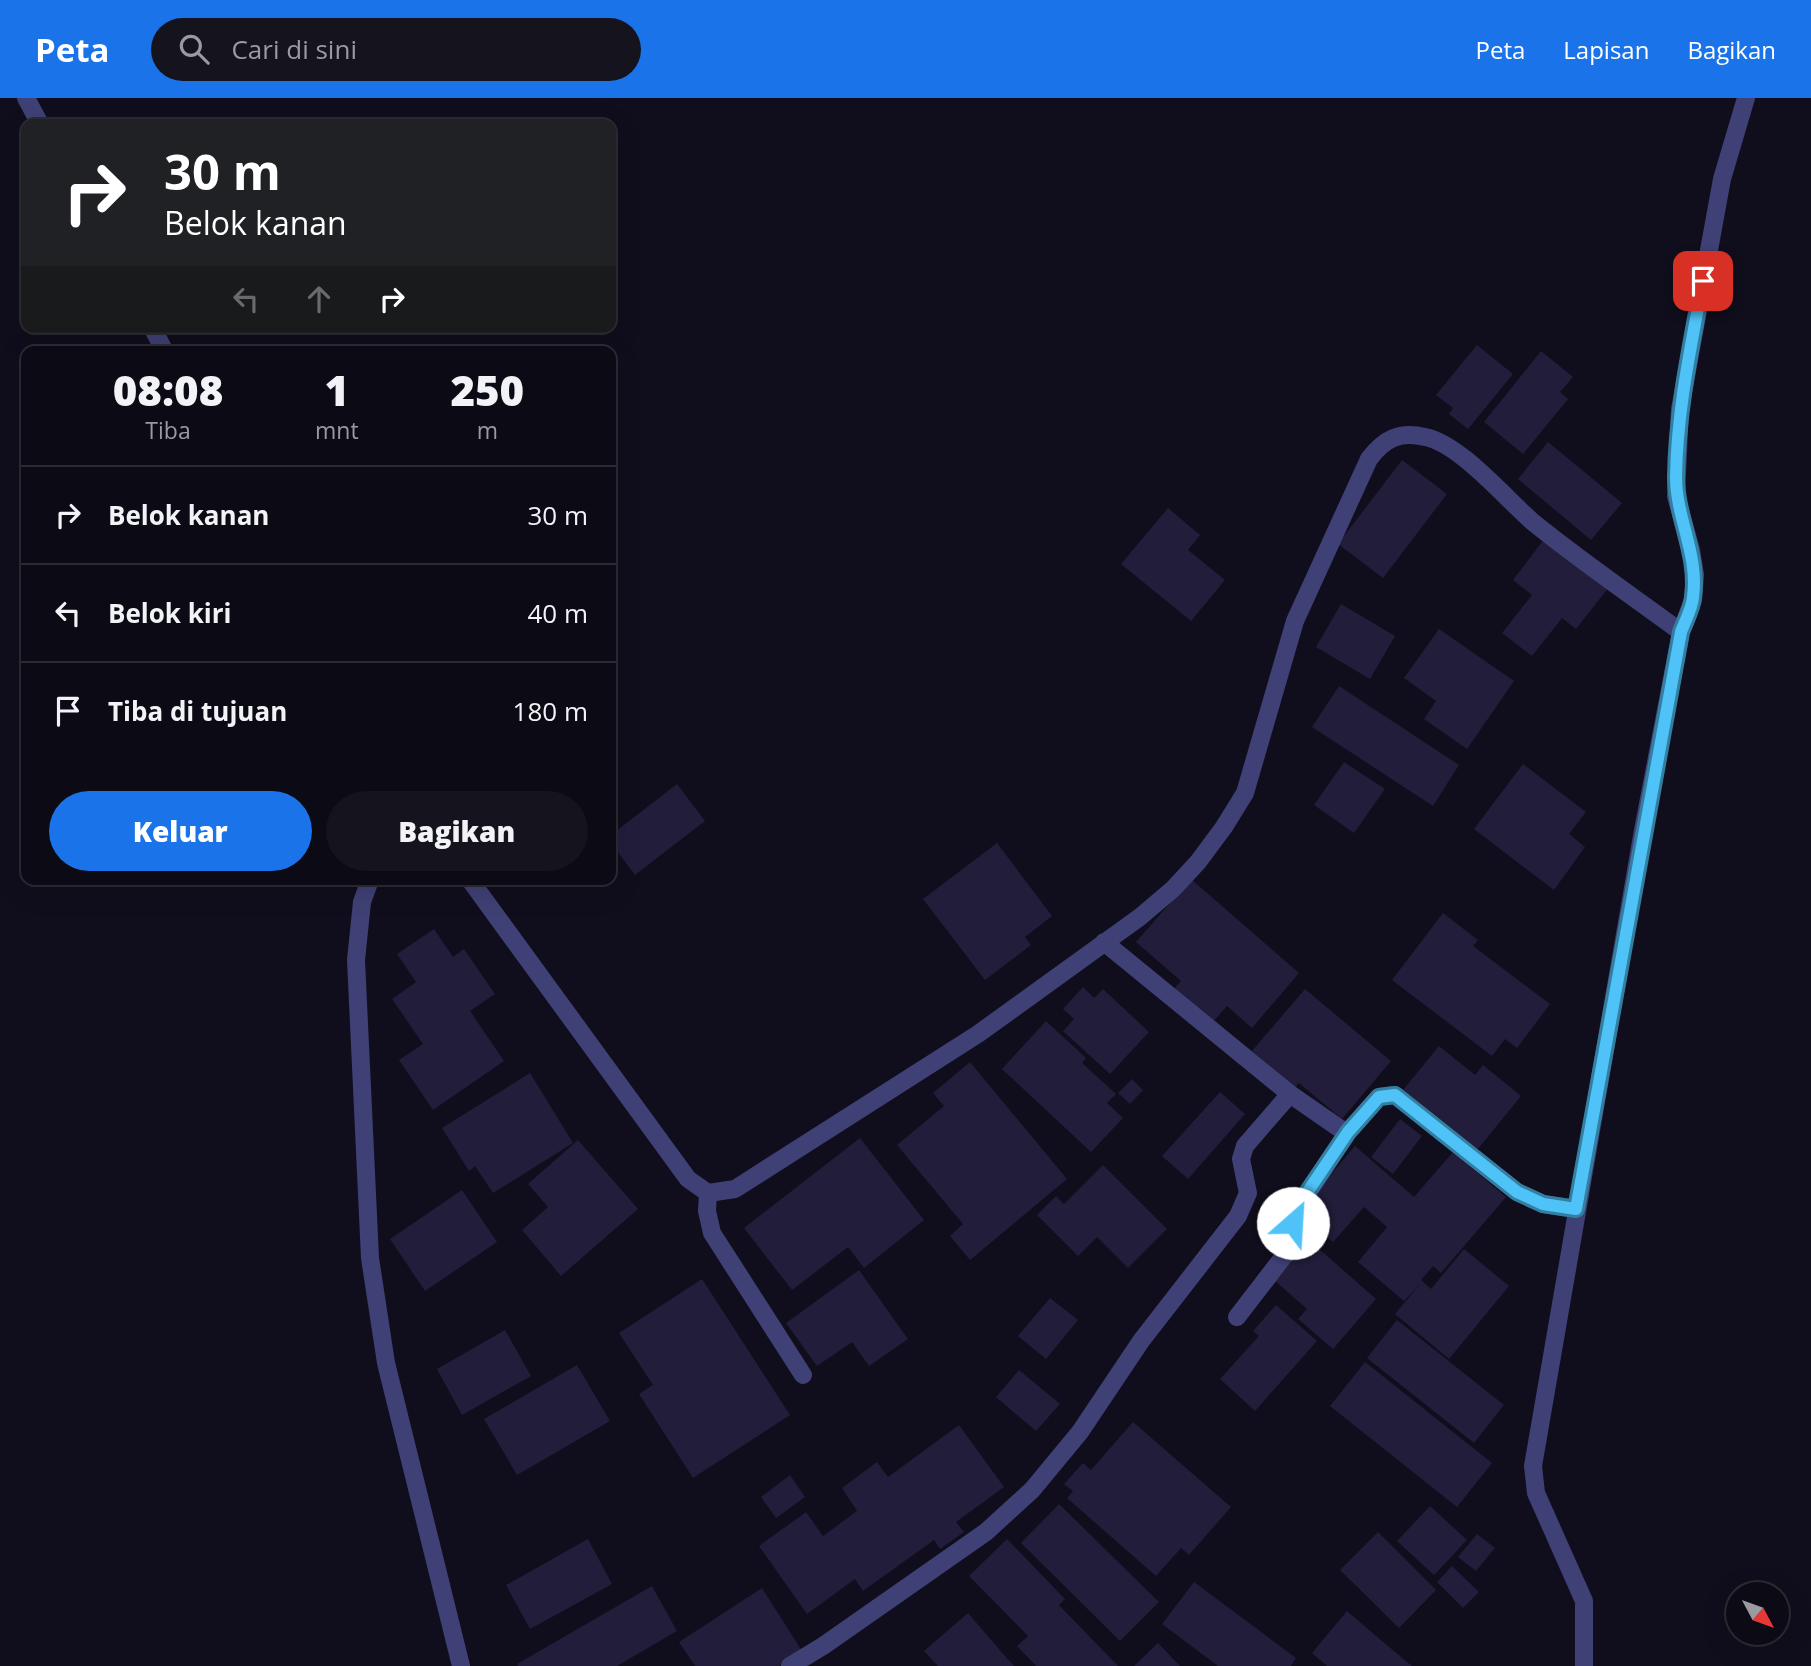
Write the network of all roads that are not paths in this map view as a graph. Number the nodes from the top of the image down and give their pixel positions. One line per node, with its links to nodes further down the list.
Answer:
1 (26, 98): 3 (street)
2 (1746, 98): 4 (street)
3 (37, 119)
4 (1681, 632): 7 (street); 11 (street)
5 (367, 885): 14 (street)
6 (474, 885): 10 (street)
7 (1104, 942): 8 (street); 10 (street)
8 (1290, 1094): 9 (street); 15 (street)
9 (1348, 1132): 11 (street); 12 (street)
10 (708, 1192): 13 (street)
11 (1576, 1209): 16 (street)
12 (1237, 1317)
13 (803, 1376)
14 (461, 1666)
15 (790, 1666)
16 (1584, 1666)

